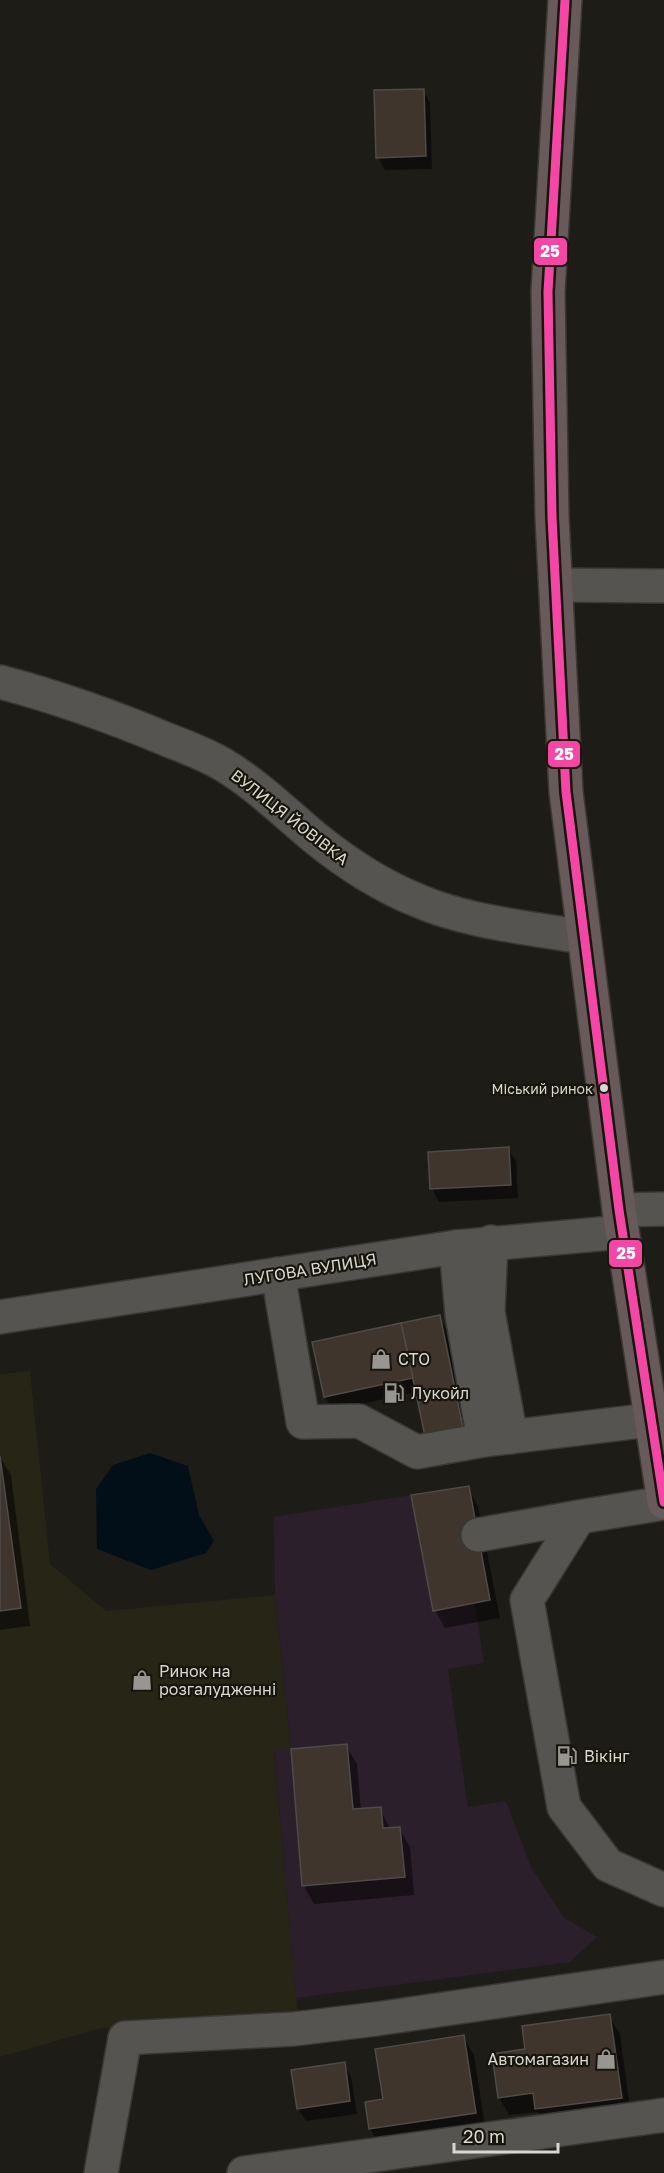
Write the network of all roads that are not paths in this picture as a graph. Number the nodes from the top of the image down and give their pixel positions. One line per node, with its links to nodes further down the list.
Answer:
1 (565, 0): 2 (highway)
2 (556, 585): 3 (street); 5 (highway)
3 (664, 586)
4 (0, 682): 5 (street, ВУЛИЦЯ ЙОВІВКА)
5 (583, 937): 7 (highway)
6 (664, 1209): 7 (street, ЛУГОВА ВУЛИЦЯ)
7 (621, 1221): 8 (street, ЛУГОВА ВУЛИЦЯ); 12 (highway)
8 (491, 1242): 9 (street, ЛУГОВА ВУЛИЦЯ); 13 (street)
9 (456, 1247): 10 (street, ЛУГОВА ВУЛИЦЯ); 13 (street)
10 (278, 1274): 11 (street, ЛУГОВА ВУЛИЦЯ); 13 (street)
11 (0, 1317)
12 (650, 1420): 13 (street); 14 (highway)
13 (498, 1439)
14 (664, 1503): 15 (street)
15 (579, 1517): 16 (street); 17 (street)
16 (478, 1535)
17 (664, 1890)
18 (664, 1977): 20 (street)
19 (664, 2115): 21 (street)
20 (101, 2173)
21 (244, 2173)

